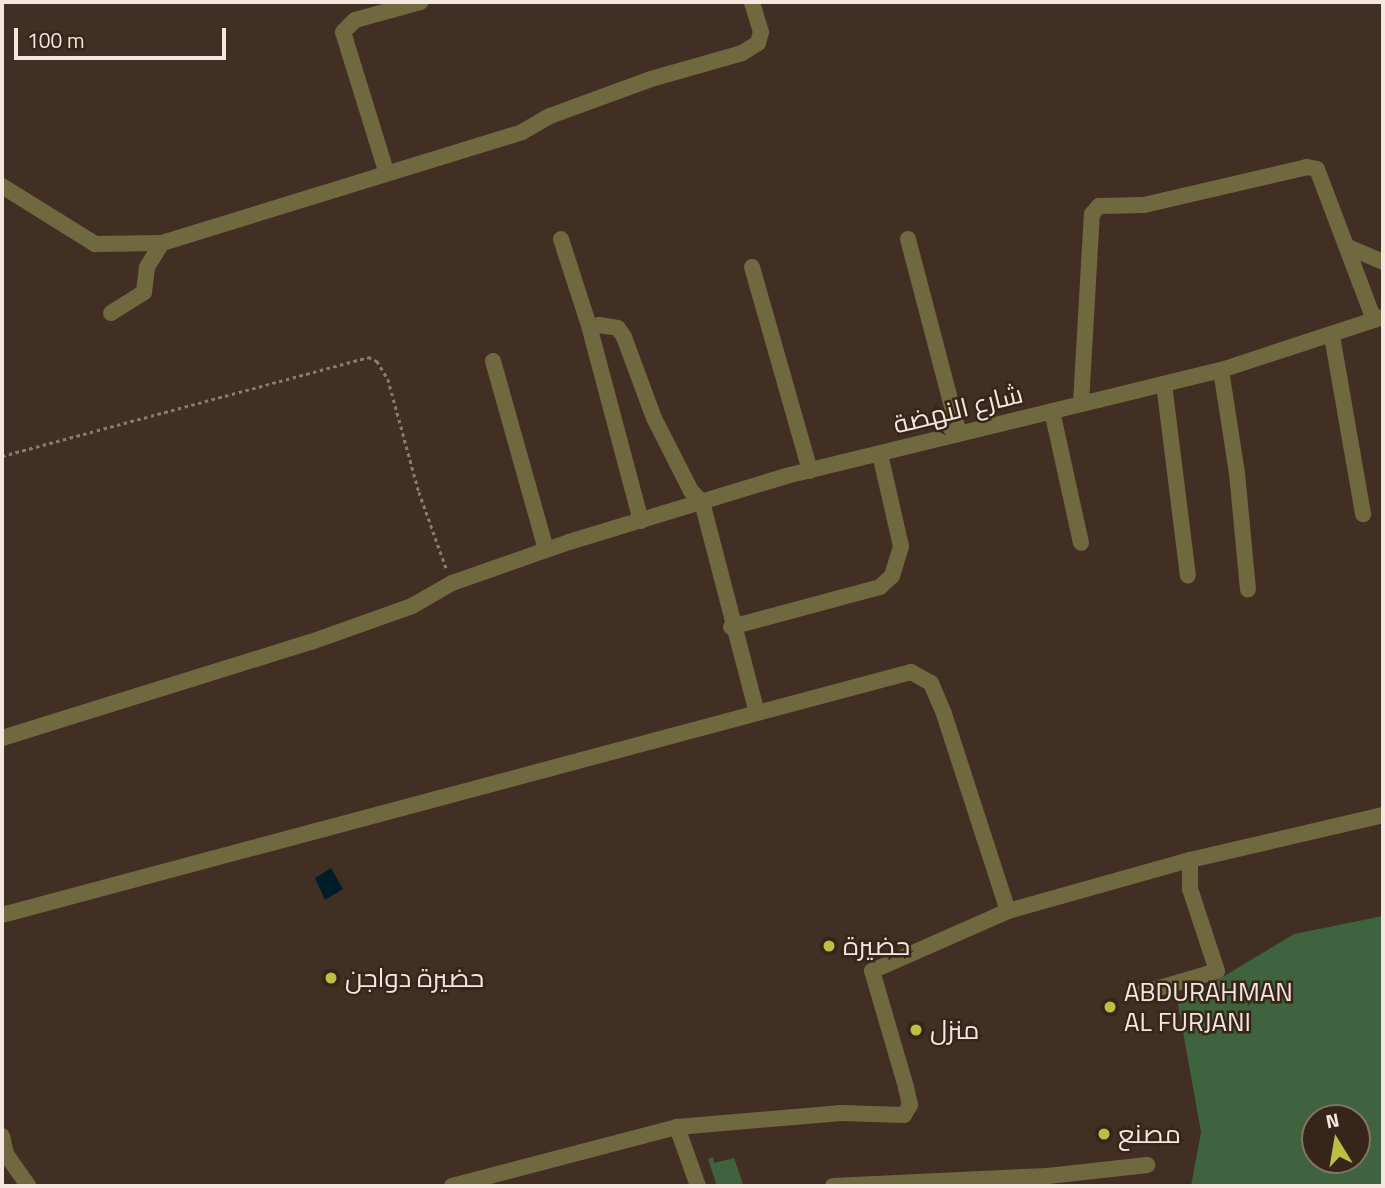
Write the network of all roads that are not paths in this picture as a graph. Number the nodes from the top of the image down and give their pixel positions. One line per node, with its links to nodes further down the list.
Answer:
1 (421, 2): 3 (street)
2 (752, 2): 3 (street)
3 (386, 171): 7 (street)
4 (2, 186): 7 (street)
5 (561, 239): 13 (street)
6 (908, 239): 20 (street)
7 (162, 243): 11 (street)
8 (1348, 247): 9 (street); 12 (street); 18 (street)
9 (1383, 262)
10 (752, 267): 22 (street)
11 (111, 313)
12 (1379, 319): 14 (street, شارع النهضة)
13 (590, 329): 23 (street); 25 (street)
14 (1332, 336): 16 (street, شارع النهضة); 24 (street)
15 (493, 361): 27 (street)
16 (1221, 370): 17 (street, شارع النهضة); 29 (street)
17 (1164, 384): 18 (street, شارع النهضة); 28 (street)
18 (1081, 403): 19 (street, شارع النهضة)
19 (1052, 411): 20 (street, شارع النهضة); 26 (street)
20 (958, 433): 21 (street, شارع النهضة)
21 (880, 454): 22 (street, شارع النهضة); 30 (street)
22 (810, 471): 23 (street, شارع النهضة)
23 (702, 502): 25 (street, شارع النهضة); 30 (street)
24 (1363, 514)
25 (641, 522): 27 (street, شارع النهضة)
26 (1081, 543)
27 (545, 549): 32 (street, شارع النهضة)
28 (1188, 576)
29 (1248, 589)
30 (731, 627): 31 (street)
31 (757, 713): 35 (street); 36 (street)
32 (2, 738)
33 (1383, 815): 34 (street)
34 (1190, 860): 35 (street); 37 (street)
35 (1007, 911): 38 (street)
36 (2, 915)
37 (1139, 994)
38 (677, 1127): 43 (street); 44 (street)
39 (2, 1136): 42 (street)
40 (1147, 1165): 41 (street)
41 (1050, 1181): 45 (street)
42 (27, 1186)
43 (452, 1186)
44 (698, 1186)
45 (832, 1186)

